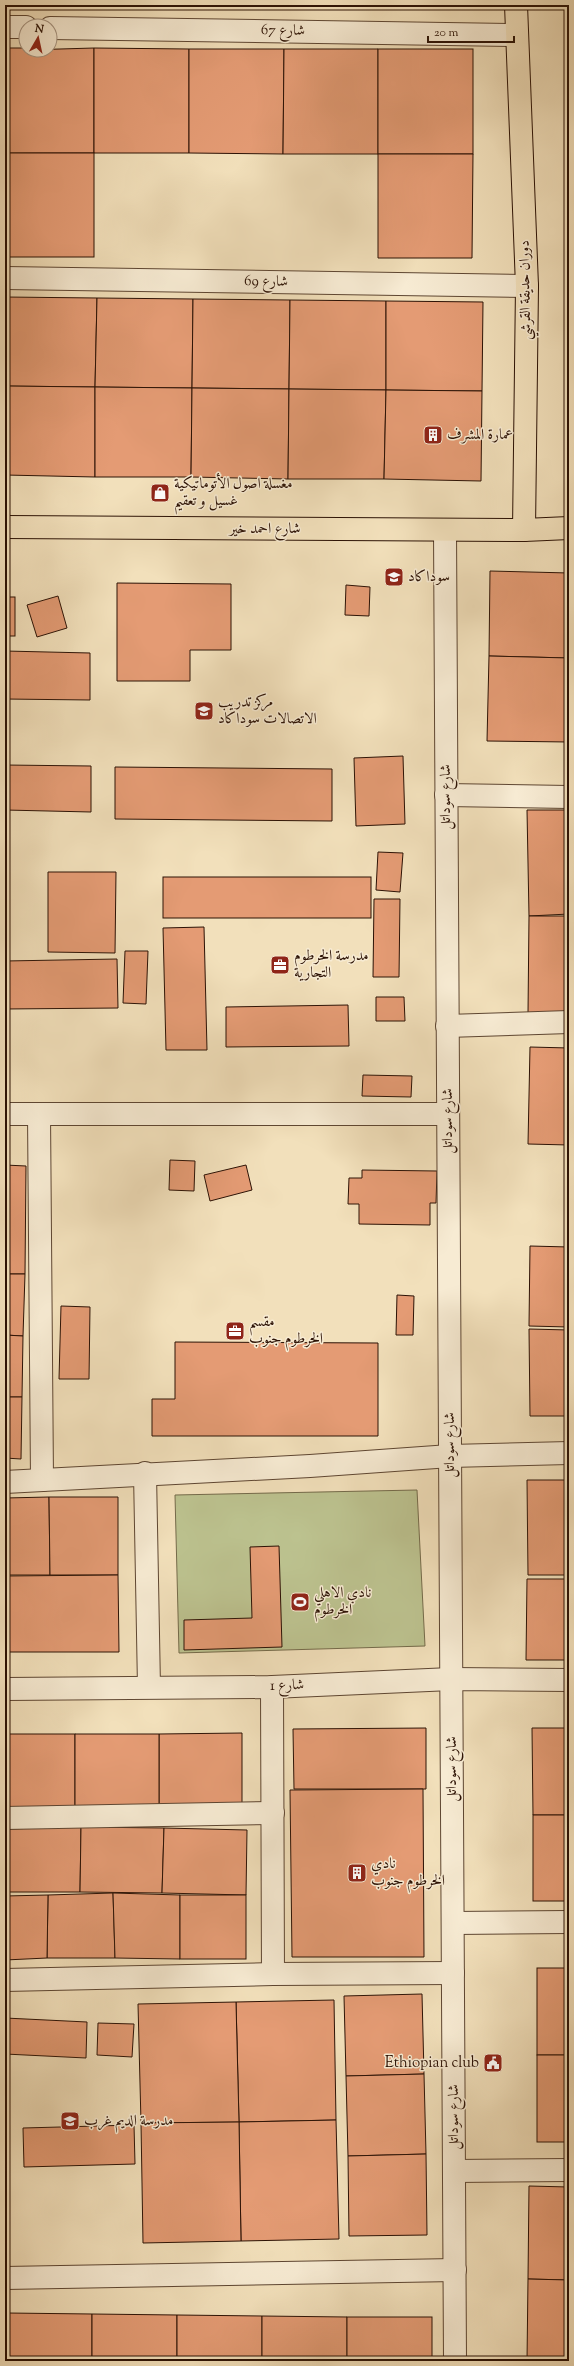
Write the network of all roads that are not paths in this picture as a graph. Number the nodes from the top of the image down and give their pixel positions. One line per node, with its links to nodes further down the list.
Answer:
1 (516, 5): 5 (main road, دوران حديقة القرشي)
2 (5, 27): 3 (street)
3 (18, 27)
4 (58, 28): 5 (street, شارع 67)
5 (516, 35): 7 (main road, دوران حديقة القرشي)
6 (5, 278): 7 (street, شارع 69)
7 (528, 286): 11 (main road, دوران حديقة القرشي)
8 (5, 527): 10 (main road, شارع احمد خير)
9 (569, 528): 11 (main road)
10 (445, 530): 11 (main road, شارع احمد خير); 12 (street, شارع سوداتل)
11 (524, 530)
12 (446, 795): 13 (street); 15 (street, شارع سوداتل)
13 (569, 798)
14 (569, 1022): 15 (street)
15 (447, 1026): 18 (street, شارع سوداتل)
16 (5, 1114): 17 (street)
17 (39, 1114): 18 (street); 22 (street)
18 (448, 1114): 20 (street, شارع سوداتل)
19 (569, 1453): 20 (street)
20 (450, 1456): 21 (street); 24 (street, شارع سوداتل)
21 (145, 1474): 22 (street); 26 (street)
22 (42, 1480): 23 (street)
23 (5, 1482)
24 (451, 1679): 25 (street, شارع 1); 27 (street, شارع 1); 32 (street, شارع سوداتل)
25 (569, 1680)
26 (149, 1687): 27 (street, شارع 1); 28 (street, شارع 1)
27 (272, 1687): 29 (street)
28 (5, 1689)
29 (273, 1813): 30 (street); 34 (street)
30 (5, 1818)
31 (569, 1922): 32 (street)
32 (453, 1923): 33 (street, شارع سوداتل)
33 (453, 1973): 34 (street); 37 (street, شارع سوداتل)
34 (273, 1974): 35 (street)
35 (5, 1980)
36 (569, 2170): 37 (street)
37 (454, 2171): 38 (street, شارع سوداتل)
38 (455, 2270): 39 (street); 40 (street, شارع سوداتل)
39 (5, 2278)
40 (455, 2361)

